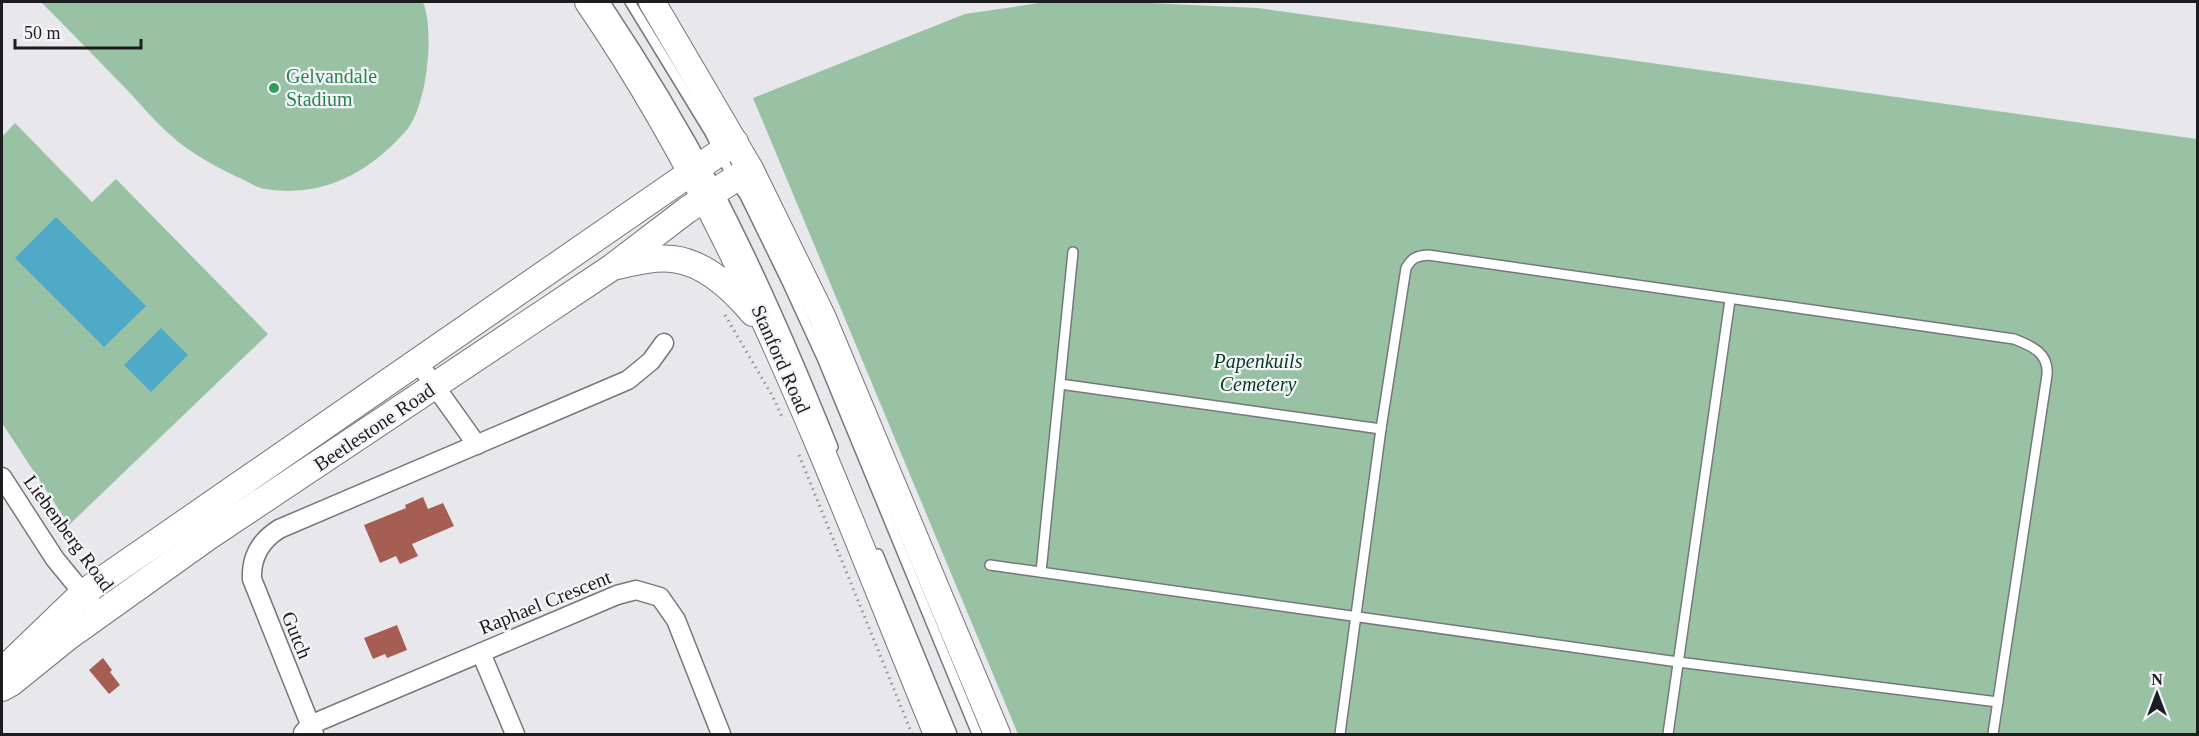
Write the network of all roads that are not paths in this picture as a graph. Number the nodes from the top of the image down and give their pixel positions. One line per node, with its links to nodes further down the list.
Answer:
1 (588, 2): 5 (main road, Stanford Road)
2 (605, 2): 5 (lane)
3 (630, 2): 5 (lane)
4 (652, 2): 5 (main road, Stanford Road)
5 (712, 158): 6 (main road, Stanford Road); 6 (main road, Stanford Road); 12 (main road, Beetlestone Road)
6 (726, 184): 8 (main road, Beetlestone Road); 10 (main road, Stanford Road); 17 (lane); 35 (lane); 36 (main road, Stanford Road)
7 (1073, 252): 13 (lane)
8 (611, 268): 10 (main road); 14 (main road, Beetlestone Road)
9 (1730, 300): 15 (lane); 26 (lane); 29 (lane)
10 (775, 341): 33 (main road, Stanford Road)
11 (664, 343): 16 (street)
12 (417, 361): 14 (street); 22 (main road, Beetlestone Road)
13 (1060, 384): 15 (lane); 21 (lane)
14 (436, 386): 16 (street); 23 (main road, Beetlestone Road)
15 (1381, 429): 24 (lane)
16 (477, 445): 30 (street, Gutch)
17 (837, 454)
18 (2, 477): 22 (street, Liebenberg Road)
19 (872, 541): 34 (lane)
20 (990, 565): 21 (lane)
21 (1041, 572): 24 (lane)
22 (83, 593): 23 (street, Liebenberg Road); 27 (main road, Beetlestone Road)
23 (101, 615): 28 (main road, Beetlestone Road)
24 (1356, 617): 26 (lane); 37 (lane)
25 (481, 653): 30 (street, Raphael Crescent); 31 (street); 32 (street, Raphael Crescent)
26 (1678, 662): 29 (lane); 38 (lane)
27 (2, 671)
28 (2, 688)
29 (1998, 702): 39 (lane)
30 (308, 732)
31 (515, 735)
32 (721, 735)
33 (937, 735)
34 (952, 735)
35 (977, 735)
36 (997, 735)
37 (1340, 735)
38 (1668, 735)
39 (1994, 735)

